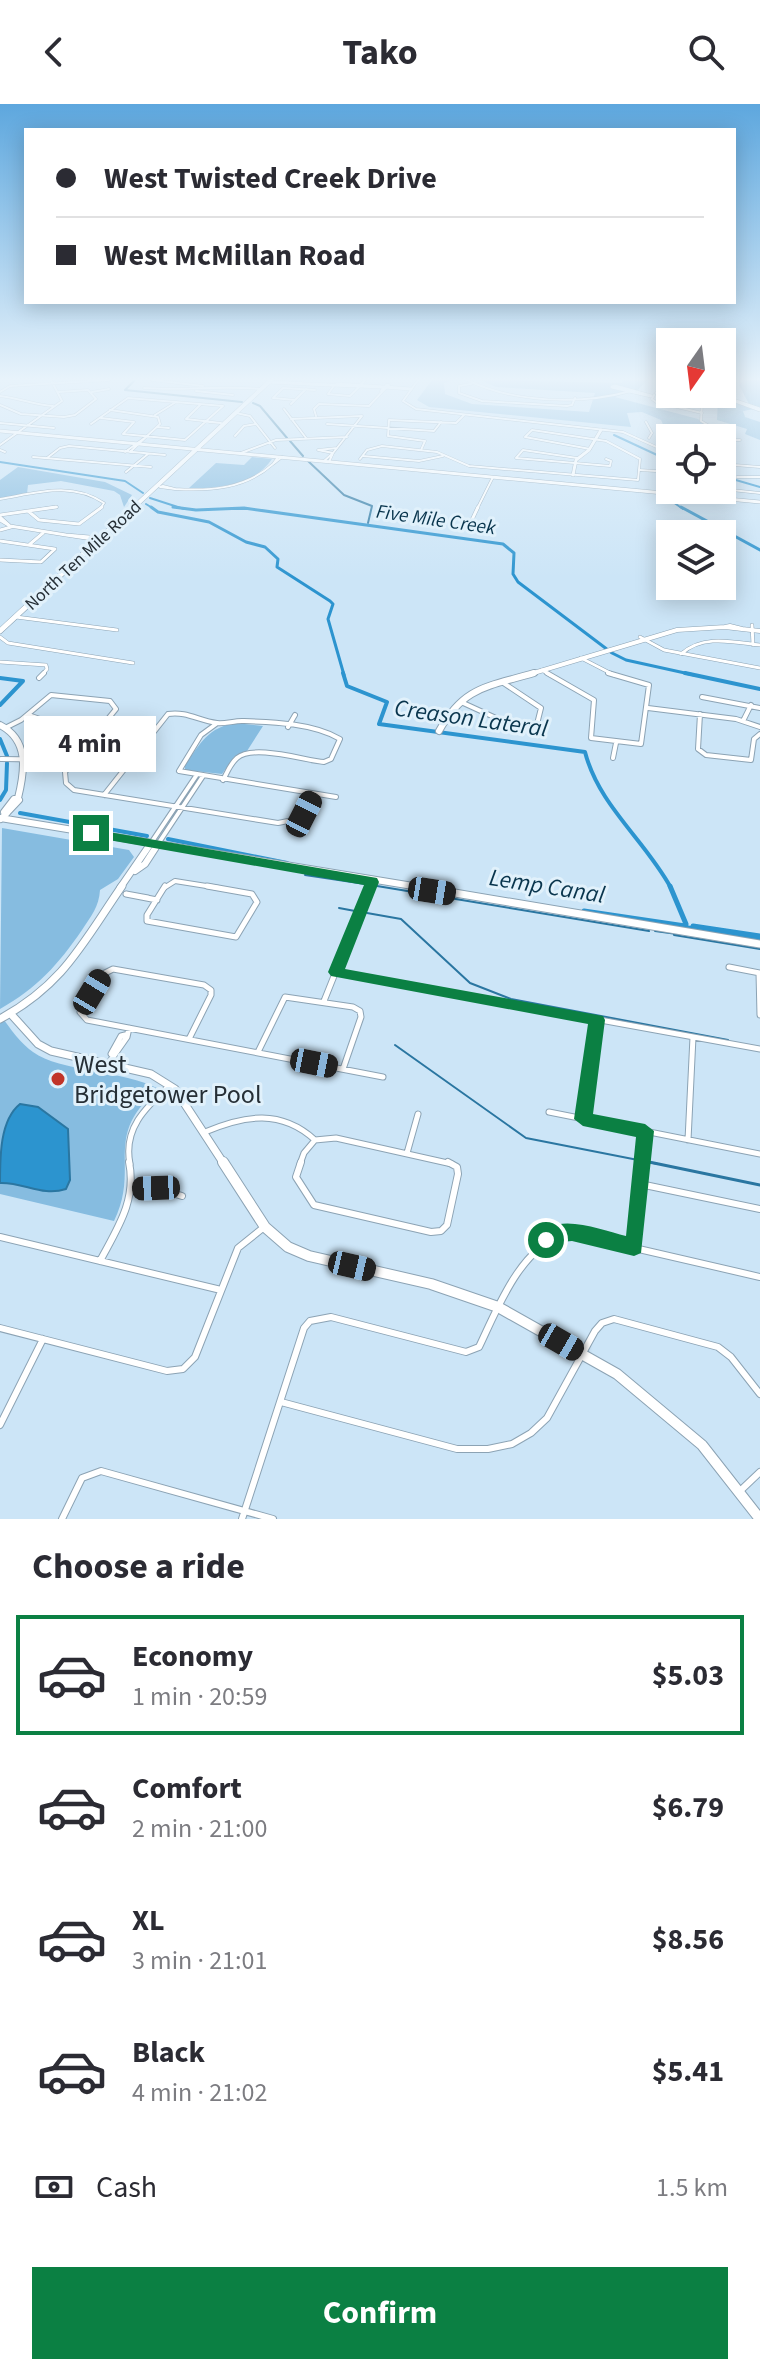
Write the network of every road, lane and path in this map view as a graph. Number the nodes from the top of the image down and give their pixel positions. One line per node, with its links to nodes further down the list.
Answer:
1 (135, 446): 17 (street)
2 (162, 446): 13 (street)
3 (201, 446): 13 (main road, North Ten Mile Road)
4 (249, 446): 18 (street)
5 (382, 446): 15 (street)
6 (382, 446): 29 (street)
7 (423, 446): 15 (street)
8 (571, 446): 14 (street)
9 (592, 446): 14 (street)
10 (616, 446): 37 (street)
11 (0, 447): 16 (street)
12 (337, 448): 19 (street); 19 (street)
13 (198, 449): 18 (street); 45 (main road, North Ten Mile Road)
14 (590, 449): 26 (street)
15 (421, 450): 22 (street)
16 (5, 452)
17 (127, 452): 20 (street); 25 (street)
18 (241, 453): 24 (street)
19 (333, 453): 28 (street)
20 (148, 454): 21 (street); 33 (street)
21 (165, 455)
22 (446, 455): 29 (street); 36 (street)
23 (33, 457): 25 (street)
24 (280, 457): 28 (street); 45 (street)
25 (47, 458): 33 (street)
26 (577, 458): 31 (street); 31 (street)
27 (606, 459): 31 (street)
28 (327, 461): 29 (street)
29 (359, 461): 41 (street)
30 (496, 462): 36 (street)
31 (574, 464): 40 (street)
32 (736, 465): 35 (street)
33 (134, 466): 34 (street); 39 (street)
34 (151, 467)
35 (760, 467): 43 (street)
36 (494, 468): 40 (street); 41 (street)
37 (640, 470): 38 (street); 40 (street)
38 (656, 471)
39 (126, 472)
40 (573, 475): 44 (street)
41 (492, 477): 44 (street); 55 (street)
42 (737, 477): 43 (street)
43 (760, 477)
44 (572, 484): 47 (street)
45 (158, 487): 59 (main road, North Ten Mile Road)
46 (736, 490): 48 (street)
47 (656, 492)
48 (760, 493)
49 (0, 499): 53 (street)
50 (736, 500): 51 (street)
51 (760, 502)
52 (57, 507): 53 (street)
53 (28, 511): 54 (street)
54 (0, 517): 56 (street)
55 (470, 524)
56 (12, 526): 57 (street); 58 (street)
57 (0, 530)
58 (43, 533): 59 (street); 61 (street)
59 (100, 539): 63 (main road, North Ten Mile Road)
60 (1, 541): 61 (street)
61 (30, 544): 62 (street)
62 (0, 560)
63 (16, 617): 65 (street); 67 (main road, North Ten Mile Road)
64 (752, 628): 66 (street); 68 (street); 69 (street)
65 (117, 630)
66 (760, 631)
67 (0, 634): 74 (street)
68 (643, 639): 71 (street); 72 (street)
69 (753, 645): 70 (street); 71 (street)
70 (760, 645)
71 (681, 654): 75 (street)
72 (581, 658): 76 (street); 82 (street)
73 (0, 662): 77 (street)
74 (133, 663)
75 (760, 668)
76 (542, 670): 78 (street); 97 (street)
77 (39, 678)
78 (502, 682): 80 (street); 80 (street)
79 (702, 697): 81 (street)
80 (459, 701): 94 (street)
81 (751, 705): 83 (street); 87 (street)
82 (647, 708): 84 (street); 97 (street)
83 (760, 708)
84 (700, 714): 87 (street); 95 (street)
85 (28, 715): 89 (street); 90 (street); 93 (street)
86 (295, 715): 91 (street)
87 (743, 721): 92 (street)
88 (217, 723): 91 (street); 102 (street); 106 (street)
89 (70, 725): 93 (street); 96 (street)
90 (3, 727): 100 (street)
91 (288, 727): 104 (street)
92 (760, 727)
93 (99, 729): 101 (street)
94 (439, 731)
95 (760, 734)
96 (56, 742)
97 (616, 743): 98 (street)
98 (613, 758)
99 (1, 759): 100 (street)
100 (22, 759): 101 (street); 110 (street)
101 (74, 760): 106 (street)
102 (196, 776): 103 (street); 108 (street)
103 (203, 776): 104 (street); 109 (street)
104 (223, 780): 105 (street)
105 (314, 794): 107 (street); 109 (street)
106 (104, 795): 108 (street)
107 (336, 797)
108 (175, 807): 109 (street); 111 (street)
109 (182, 808): 111 (street)
110 (2, 817): 111 (street)
111 (154, 844): 112 (street); 113 (street)
112 (372, 882): 115 (street); 117 (street)
113 (116, 893): 114 (street); 120 (street)
114 (157, 900): 114 (street)
115 (760, 944)
116 (729, 967): 118 (street)
117 (336, 972): 119 (street); 123 (street)
118 (760, 973): 121 (street)
119 (324, 1001): 128 (street); 130 (street)
120 (10, 1013): 122 (street); 129 (street)
121 (760, 1015)
122 (0, 1019)
123 (597, 1020): 125 (street); 135 (street)
124 (129, 1028): 126 (street); 126 (street); 129 (street)
125 (693, 1037): 127 (street); 139 (street)
126 (189, 1039): 128 (street)
127 (760, 1049)
128 (258, 1052): 130 (street)
129 (110, 1060): 132 (street)
130 (343, 1069): 131 (street)
131 (383, 1077)
132 (170, 1085): 137 (street); 143 (street)
133 (549, 1112): 135 (street)
134 (418, 1114): 140 (street)
135 (583, 1119): 136 (street)
136 (645, 1131): 139 (street); 142 (street)
137 (205, 1132): 138 (street); 146 (street)
138 (315, 1140): 140 (street); 140 (street)
139 (688, 1140): 141 (street)
140 (407, 1153)
141 (760, 1154)
142 (640, 1184): 145 (street); 148 (street)
143 (132, 1189): 144 (street); 149 (street)
144 (182, 1196)
145 (760, 1209)
146 (265, 1227): 151 (street); 152 (street)
147 (0, 1237): 149 (street)
148 (634, 1247): 150 (street); 152 (street)
149 (100, 1261): 151 (street)
150 (760, 1277)
151 (221, 1290): 154 (street)
152 (498, 1307): 155 (street); 157 (street)
153 (0, 1328): 154 (street)
154 (43, 1339): 158 (street)
155 (582, 1354): 156 (street); 157 (street); 160 (street)
156 (760, 1394)
157 (280, 1402): 161 (street)
158 (0, 1425)
159 (760, 1472): 160 (street)
160 (739, 1493): 164 (street)
161 (243, 1515): 162 (street); 163 (street)
162 (62, 1519)
163 (273, 1519)
164 (760, 1519)

